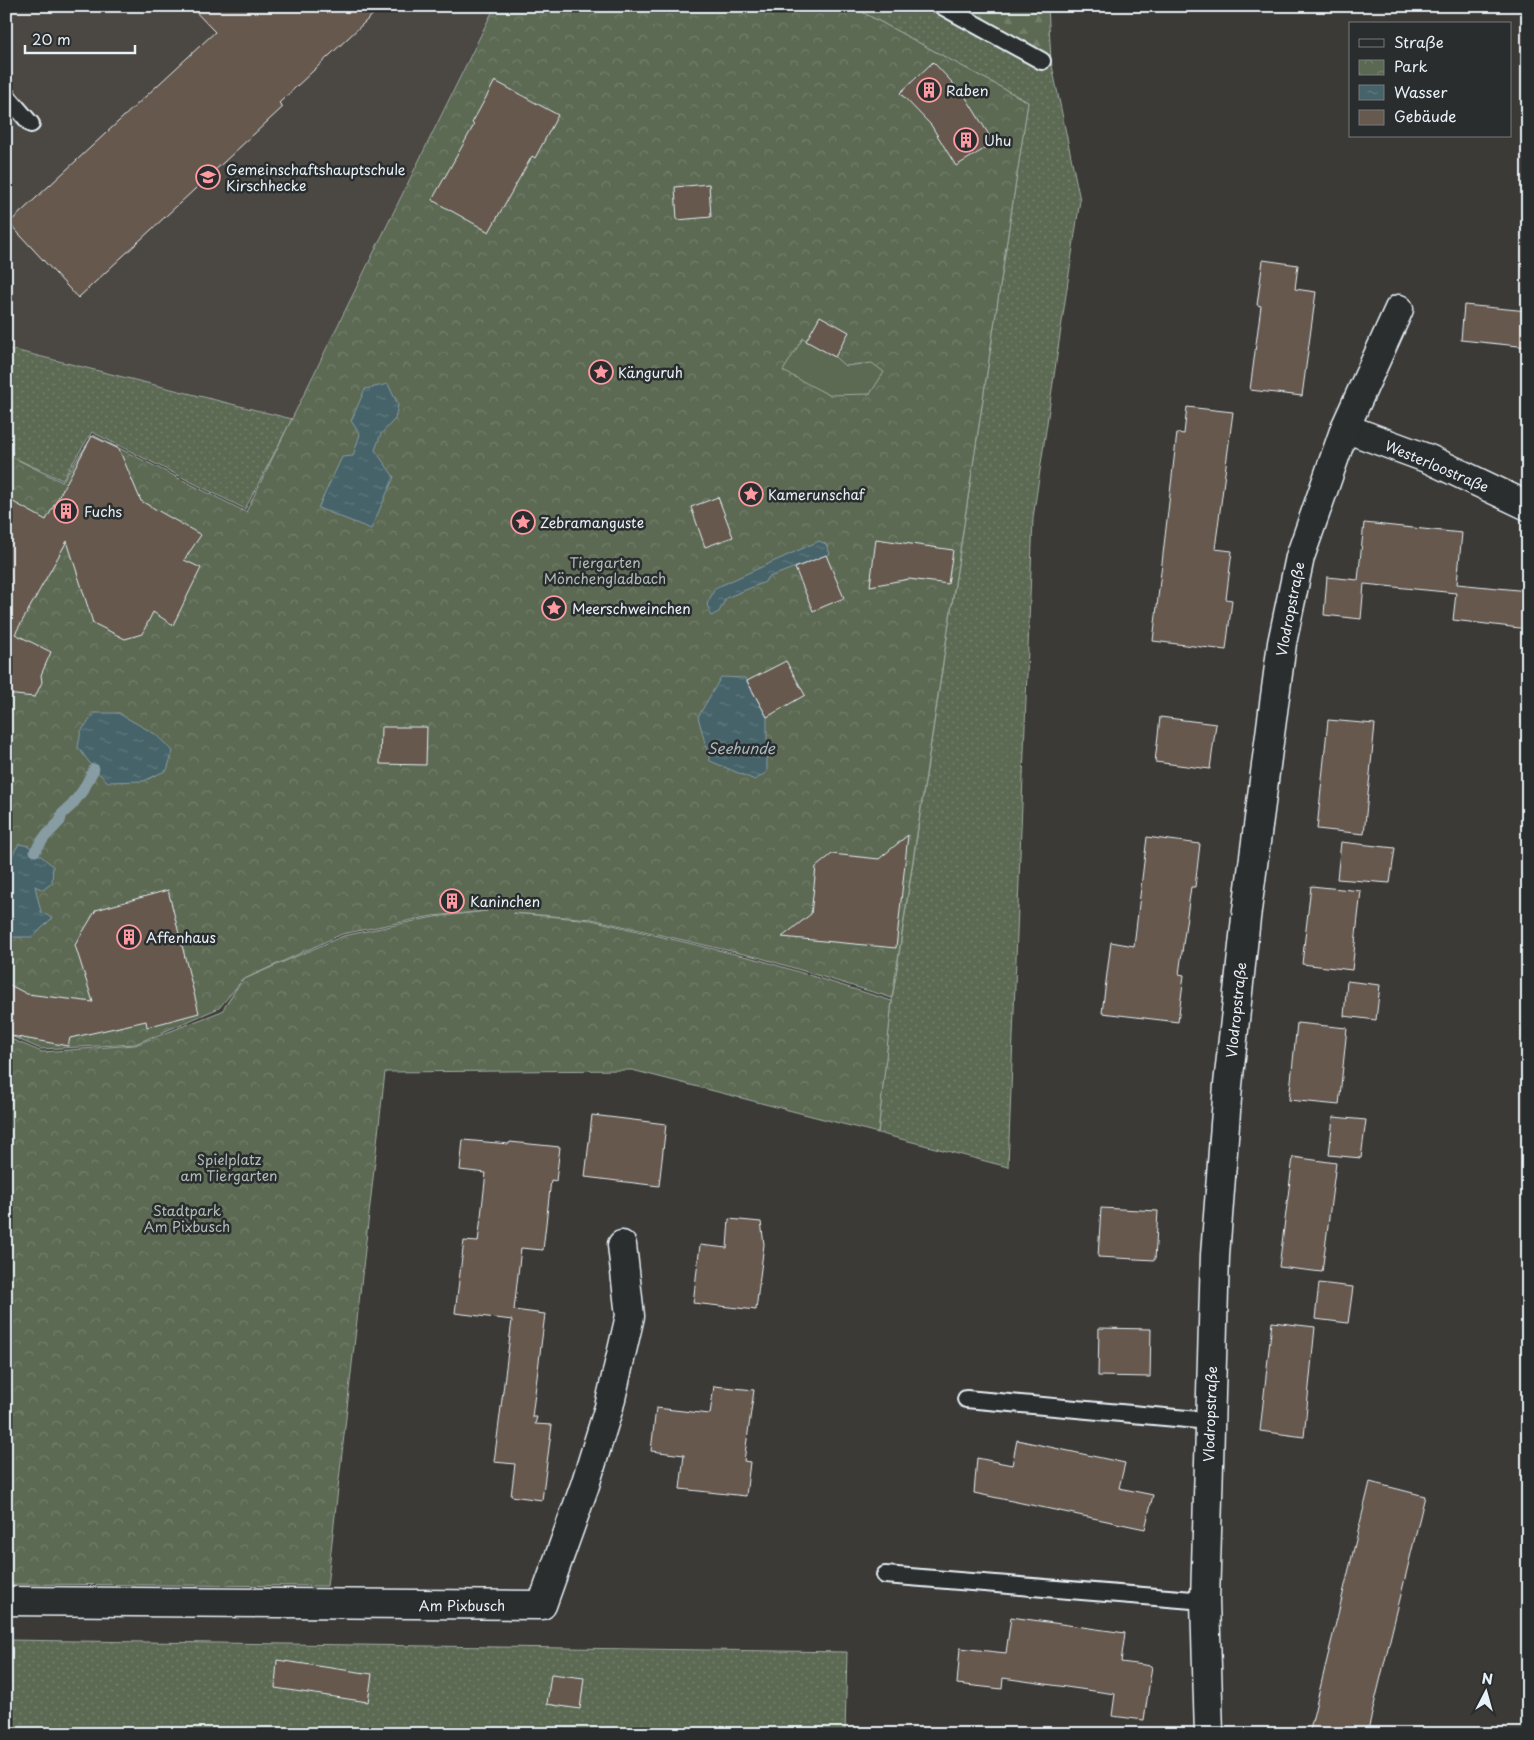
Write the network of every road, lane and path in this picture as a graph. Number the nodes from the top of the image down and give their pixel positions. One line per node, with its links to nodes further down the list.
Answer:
1 (942, 6): 2 (lane)
2 (1042, 61)
3 (6, 95): 4 (lane)
4 (31, 124)
5 (1399, 308): 6 (street, Vlodropstraße)
6 (1345, 428): 7 (street, Westerloostraße); 10 (street, Vlodropstraße)
7 (1528, 506)
8 (622, 1244): 12 (street, Am Pixbusch)
9 (966, 1398): 10 (lane)
10 (1209, 1421): 13 (street, Vlodropstraße)
11 (885, 1575): 13 (lane)
12 (6, 1601)
13 (1205, 1601): 14 (street, Vlodropstraße)
14 (1209, 1734)

